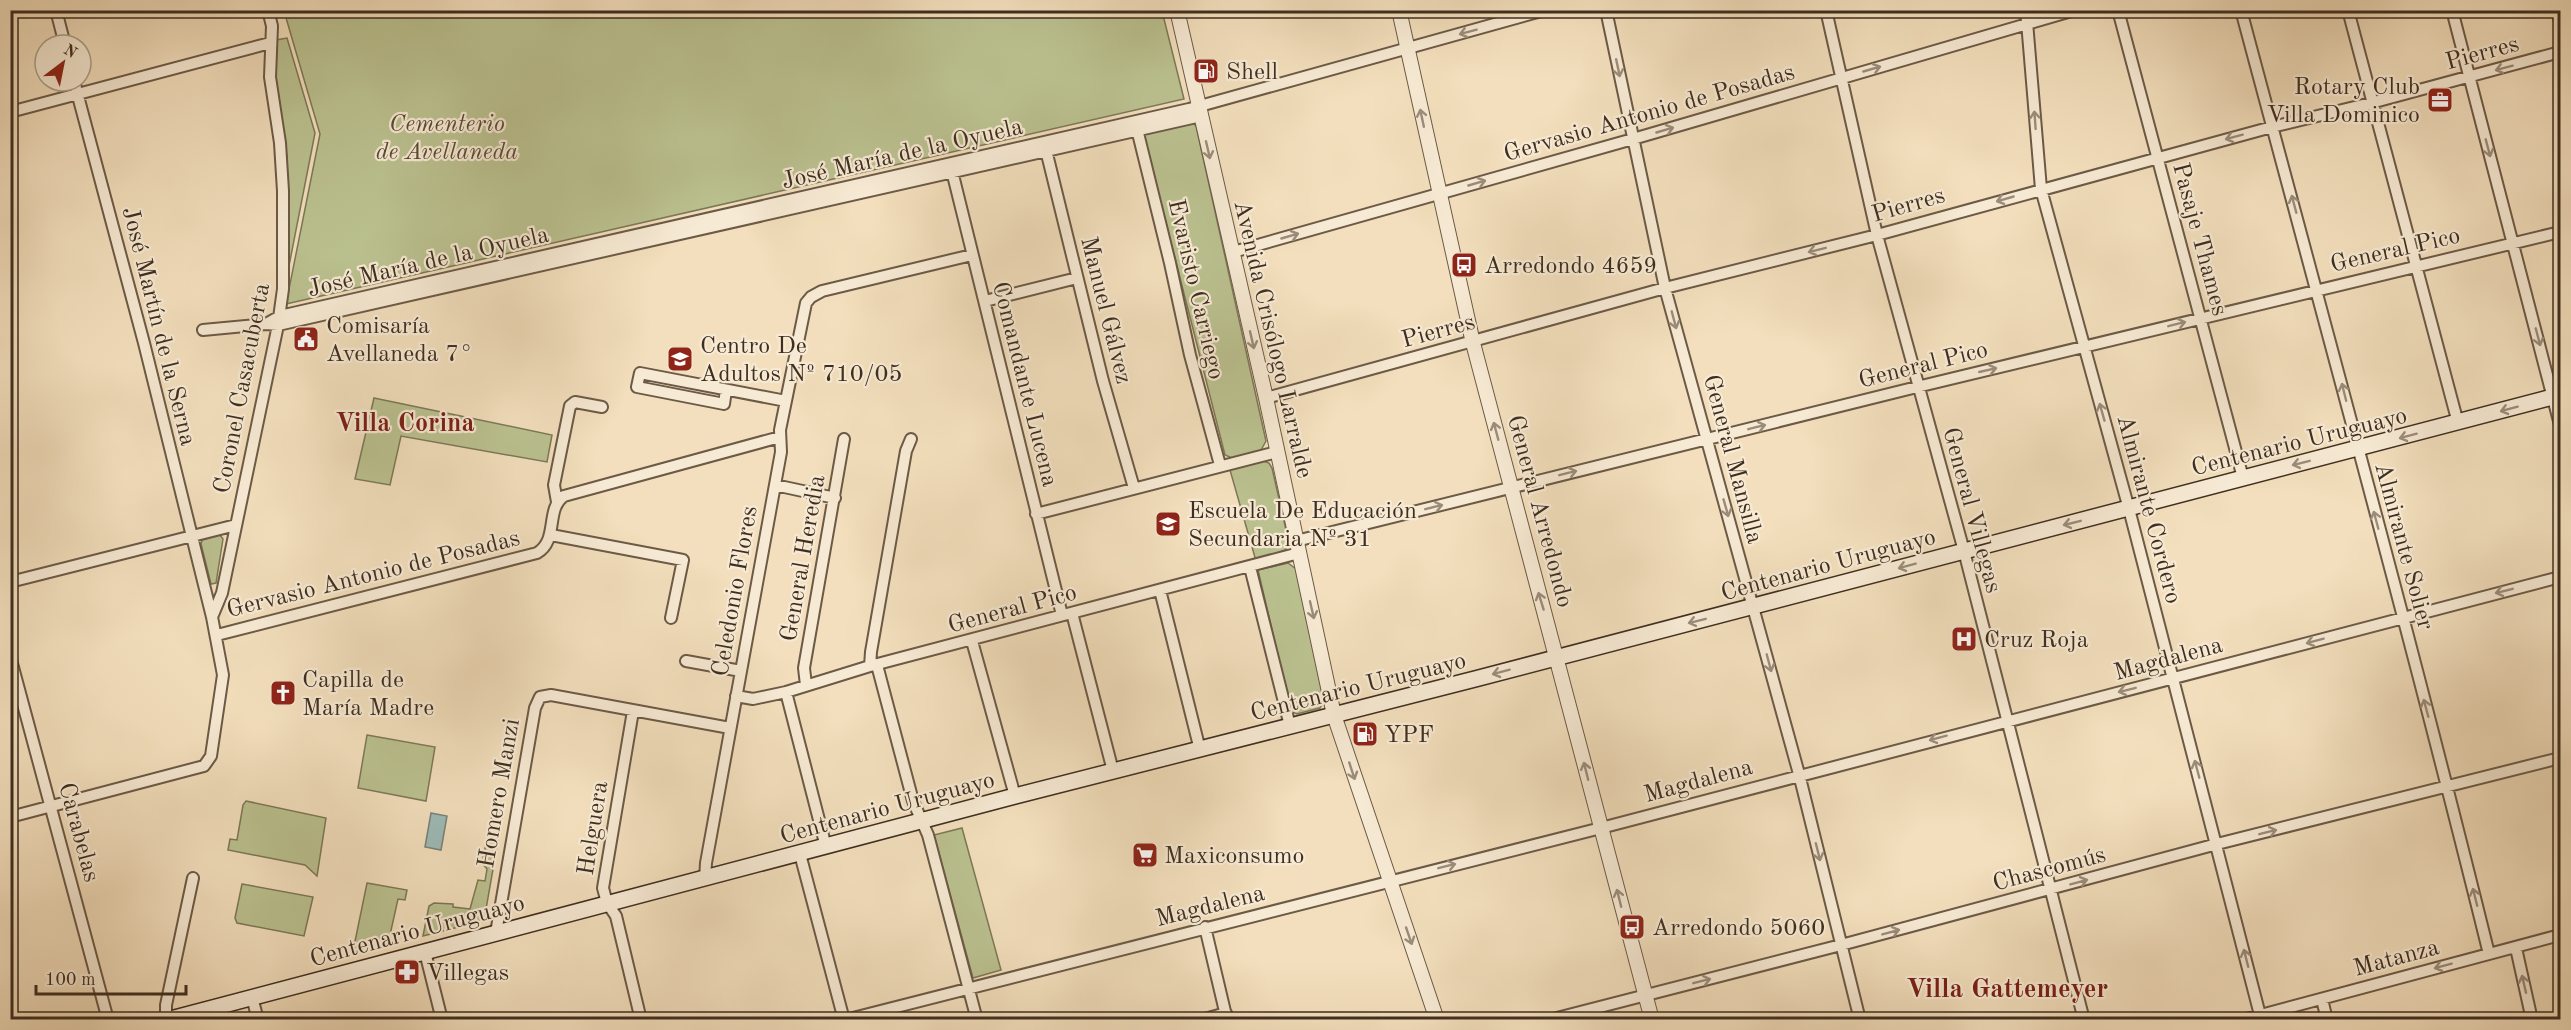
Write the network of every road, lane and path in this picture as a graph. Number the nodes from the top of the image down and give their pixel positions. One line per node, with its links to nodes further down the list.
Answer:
1 (56, 10): 17 (street)
2 (268, 10): 18 (street, Coronel Casacuberta)
3 (1178, 10): 25 (street, Avenida Crisólogo Larralde)
4 (1399, 10): 19 (street, General Arredondo)
5 (1545, 10): 19 (street, José María de la Oyuela, one-way to 19)
6 (1606, 10): 29 (street, General Mansilla, one-way to 29)
7 (1826, 10): 22 (street, General Villegas)
8 (2026, 10): 16 (street, Almirante Cordero)
9 (2075, 10): 16 (street, Gervasio Antonio de Posadas)
10 (2118, 10): 31 (street, Pasaje Thames)
11 (2241, 10): 28 (street, Almirante Solier)
12 (2348, 10): 24 (street)
13 (2452, 10): 21 (street)
14 (2557, 10): 15 (street)
15 (2560, 22)
16 (2028, 24): 22 (street, Gervasio Antonio de Posadas, one-way to 16); 33 (street, Almirante Cordero, one-way to 16)
17 (62, 33)
18 (270, 43): 23 (street); 46 (street, Coronel Casacuberta)
19 (1407, 48): 25 (street, José María de la Oyuela); 34 (street, General Arredondo, one-way to 19)
20 (2560, 52): 21 (street, Pierres, one-way to 21)
21 (2469, 77): 24 (street, Pierres); 37 (street, one-way to 37)
22 (1841, 78): 29 (street, Gervasio Antonio de Posadas, one-way to 22); 36 (street, General Villegas)
23 (78, 94): 26 (street); 74 (street, José Martín de la Serna)
24 (2372, 103): 28 (street, Pierres); 40 (street)
25 (1200, 111): 27 (street, José María de la Oyuela); 38 (street, Avenida Crisólogo Larralde, one-way to 38)
26 (10, 112)
27 (1136, 125): 30 (street, José María de la Oyuela); 64 (street, Evaristo Carriego)
28 (2272, 127): 31 (street, Pierres, one-way to 31); 43 (street, Almirante Solier, one-way to 28)
29 (1634, 139): 34 (street, Gervasio Antonio de Posadas, one-way to 29); 42 (street, General Mansilla)
30 (1045, 146): 32 (street, José María de la Oyuela); 41 (street, Manuel Gálvez)
31 (2158, 157): 33 (street, Pierres); 45 (street, Pasaje Thames)
32 (952, 167): 39 (street, Comandante Lucena); 46 (street, José María de la Oyuela)
33 (2041, 189): 36 (street, Pierres, one-way to 36); 49 (street, Almirante Cordero)
34 (1439, 194): 38 (street, Gervasio Antonio de Posadas, one-way to 34); 48 (street, General Arredondo)
35 (2560, 232): 37 (street, General Pico)
36 (1877, 235): 42 (street, Pierres, one-way to 42); 50 (street, General Villegas)
37 (2513, 243): 40 (street, General Pico); 52 (street, one-way to 52)
38 (1233, 252): 53 (street, Avenida Crisólogo Larralde, one-way to 53)
39 (972, 255): 44 (street, Comandante Lucena); 54 (street, Celedonio Flores)
40 (2415, 266): 43 (street, General Pico); 56 (street)
41 (1077, 278): 44 (street); 68 (street, Manuel Gálvez)
42 (1665, 288): 48 (street, Pierres); 61 (street, General Mansilla, one-way to 61)
43 (2318, 290): 45 (street, General Pico); 62 (street, Almirante Solier, one-way to 43)
44 (984, 301): 72 (street, Comandante Lucena)
45 (2200, 318): 49 (street, General Pico, one-way to 45); 65 (street, Pasaje Thames)
46 (279, 321): 47 (street, José María de la Oyuela); 73 (street, Coronel Casacuberta)
47 (203, 330)
48 (1473, 343): 53 (street, Pierres); 67 (street, General Arredondo, one-way to 48)
49 (2084, 347): 50 (street, General Pico, one-way to 49); 71 (street, Almirante Cordero, one-way to 49)
50 (1917, 387): 61 (street, General Pico, one-way to 50); 77 (street, General Villegas)
51 (726, 390): 51 (street); 54 (street)
52 (2557, 396): 56 (main road, Centenario Uruguayo, one-way to 56); 57 (street)
53 (1266, 398): 63 (street, Avenida Crisólogo Larralde)
54 (786, 401): 58 (street, Celedonio Flores)
55 (602, 407): 70 (street, Gervasio Antonio de Posadas)
56 (2458, 423): 62 (main road, Centenario Uruguayo, one-way to 62)
57 (2560, 425)
58 (780, 436): 66 (street, Celedonio Flores); 70 (street)
59 (844, 439): 69 (street, General Heredia)
60 (912, 439): 92 (street)
61 (1707, 439): 67 (street, General Pico, one-way to 61); 82 (street, General Mansilla, one-way to 82)
62 (2358, 449): 65 (main road, Centenario Uruguayo, one-way to 65); 86 (street, Almirante Solier, one-way to 62)
63 (1277, 452): 64 (street); 76 (street, Avenida Crisólogo Larralde)
64 (1220, 465): 68 (street)
65 (2243, 478): 71 (main road, Centenario Uruguayo)
66 (774, 485): 69 (street); 93 (street, Celedonio Flores)
67 (1511, 487): 76 (street, General Pico, one-way to 67); 90 (street, General Arredondo, one-way to 67)
68 (1134, 488): 72 (street)
69 (835, 498): 95 (street, General Heredia)
70 (557, 502): 75 (street, Gervasio Antonio de Posadas)
71 (2129, 508): 77 (main road, Centenario Uruguayo, one-way to 77); 94 (street, Almirante Cordero)
72 (1036, 514): 83 (street, Comandante Lucena)
73 (236, 525): 74 (street); 84 (street, Coronel Casacuberta)
74 (191, 535): 80 (street); 84 (street, José Martín de la Serna)
75 (551, 535): 85 (street); 87 (street, Gervasio Antonio de Posadas)
76 (1298, 547): 78 (street, General Pico); 99 (street, Avenida Crisólogo Larralde, one-way to 99)
77 (1964, 551): 82 (main road, Centenario Uruguayo, one-way to 82); 100 (street, General Villegas)
78 (1250, 567): 81 (street, General Pico); 101 (street)
79 (2560, 577): 86 (street, Magdalena, one-way to 86)
80 (10, 582)
81 (1160, 590): 83 (street, General Pico); 103 (street)
82 (1753, 607): 90 (main road, Centenario Uruguayo, one-way to 90); 106 (street, General Mansilla, one-way to 106)
83 (1067, 614): 88 (street, General Pico); 105 (street, Comandante Lucena)
84 (212, 616): 87 (street)
85 (671, 618)
86 (2402, 618): 94 (street, Magdalena, one-way to 94); 107 (street, Almirante Solier, one-way to 86)
87 (217, 635): 109 (street)
88 (972, 641): 92 (street, General Pico); 108 (street)
89 (10, 656): 109 (street, Carabelas)
90 (1558, 657): 99 (main road, Centenario Uruguayo, one-way to 99); 112 (street, General Arredondo, one-way to 90)
91 (686, 661): 93 (street)
92 (874, 666): 95 (street, General Pico); 111 (street)
93 (741, 671): 97 (street, Celedonio Flores)
94 (2173, 678): 100 (street, Magdalena, one-way to 100); 113 (street, Almirante Cordero, one-way to 94)
95 (806, 685): 96 (street, General Pico)
96 (786, 692): 97 (street, General Pico); 114 (street)
97 (736, 696): 102 (street, Celedonio Flores)
98 (633, 711): 102 (street); 120 (street, Helguera); 122 (street, Homero Manzi)
99 (1335, 715): 101 (main road, Centenario Uruguayo); 118 (street, Avenida Crisólogo Larralde, one-way to 118)
100 (2008, 720): 106 (street, Magdalena, one-way to 106); 119 (street, General Villegas)
101 (1290, 726): 103 (main road, Centenario Uruguayo)
102 (730, 728): 117 (street, Celedonio Flores)
103 (1200, 750): 105 (main road, Centenario Uruguayo)
104 (2560, 758): 107 (street, Chascomús)
105 (1113, 771): 108 (main road, Centenario Uruguayo)
106 (1799, 774): 112 (street, Magdalena); 124 (street, General Mansilla, one-way to 124)
107 (2448, 787): 113 (street, Chascomús, one-way to 107); 127 (street, Almirante Solier, one-way to 107)
108 (1015, 796): 111 (main road, Centenario Uruguayo)
109 (52, 807): 110 (street); 134 (street, Carabelas)
110 (10, 818)
111 (923, 822): 114 (main road, Centenario Uruguayo); 128 (street)
112 (1601, 828): 118 (street, Magdalena, one-way to 112); 129 (street, General Arredondo, one-way to 112)
113 (2217, 844): 119 (street, Chascomús, one-way to 113); 132 (street, Almirante Cordero, one-way to 113)
114 (826, 847): 115 (main road, Centenario Uruguayo)
115 (800, 854): 117 (main road, Centenario Uruguayo); 139 (street)
116 (194, 878): 135 (street)
117 (705, 879): 120 (main road, Centenario Uruguayo)
118 (1390, 880): 121 (street, Magdalena); 142 (street, Avenida Crisólogo Larralde, one-way to 142)
119 (2050, 890): 124 (street, Chascomús, one-way to 119); 146 (street, General Villegas)
120 (607, 903): 122 (main road, Centenario Uruguayo); 138 (street, Helguera)
121 (1205, 927): 128 (street, Magdalena); 133 (street)
122 (496, 933): 126 (main road, Centenario Uruguayo)
123 (2560, 935): 125 (street, Matanza)
124 (1841, 945): 129 (street, Chascomús, one-way to 124); 145 (street, General Mansilla)
125 (2516, 948): 127 (street, Matanza); 149 (street, one-way to 125)
126 (425, 952): 130 (main road, Centenario Uruguayo); 137 (street)
127 (2489, 954): 131 (street, Matanza, one-way to 131)
128 (968, 987): 139 (street, Magdalena); 140 (street)
129 (1645, 995): 143 (street, Chascomús); 144 (street, General Arredondo)
130 (252, 997): 135 (main road, Centenario Uruguayo); 136 (street)
131 (2322, 999): 132 (street, Matanza); 148 (street)
132 (2260, 1015): 147 (street, Matanza)
133 (1227, 1016): 141 (street)
134 (108, 1020)
135 (166, 1020)
136 (258, 1020)
137 (442, 1020)
138 (641, 1020)
139 (845, 1020)
140 (977, 1020)
141 (1201, 1020)
142 (1437, 1020)
143 (1549, 1020)
144 (1652, 1020)
145 (1860, 1020)
146 (2084, 1020)
147 (2242, 1020)
148 (2327, 1020)
149 (2532, 1020)

